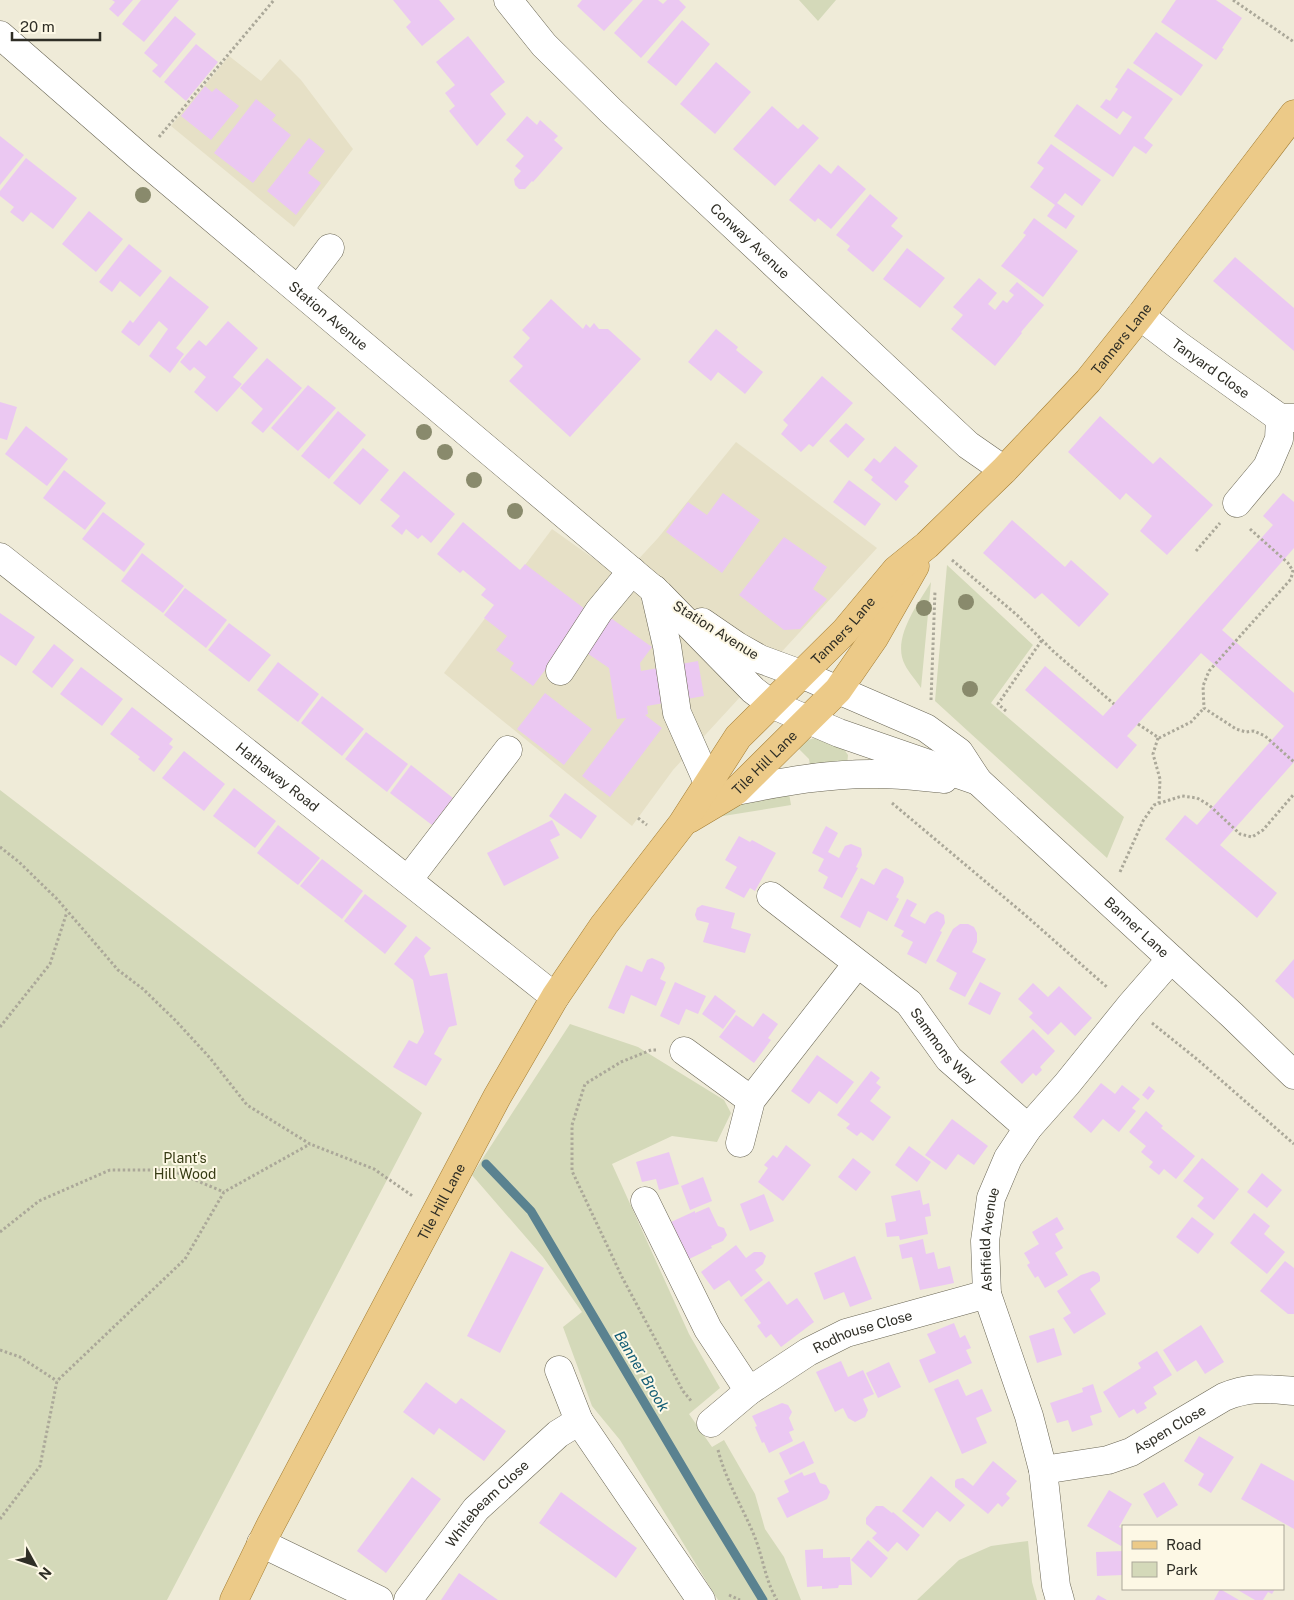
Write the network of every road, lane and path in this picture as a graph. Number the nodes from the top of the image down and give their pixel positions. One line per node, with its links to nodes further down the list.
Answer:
1 (274, 0): 7 (path)
2 (508, 0): 12 (street, Conway Avenue)
3 (1233, 0): 5 (path)
4 (0, 35): 9 (street, Station Avenue)
5 (1294, 42)
6 (1294, 114): 10 (main road, Tanners Lane)
7 (155, 142)
8 (330, 248): 9 (street)
9 (299, 290): 17 (street, Station Avenue)
10 (1140, 316): 11 (street, Tanyard Close); 12 (main road, Tanners Lane)
11 (1287, 418): 13 (street, Tanyard Close)
12 (1004, 470): 14 (main road, Tanners Lane)
13 (1234, 507): 15 (path); 18 (path)
14 (937, 550): 21 (path); 23 (main road, Tanners Lane); 24 (main road, Tanners Lane)
15 (1196, 551)
16 (0, 557): 45 (street, Hathaway Road)
17 (632, 571): 20 (street, Station Avenue); 22 (street)
18 (1293, 571): 28 (path)
19 (936, 585): 25 (path)
20 (656, 591): 23 (street, Station Avenue); 26 (street, Station Avenue); 36 (street)
21 (1042, 640): 27 (path); 29 (path)
22 (560, 671)
23 (801, 674): 24 (street, Banner Lane); 26 (main road, Tile Hill Lane)
24 (838, 690): 30 (main road, Tile Hill Lane); 35 (street, Banner Lane)
25 (931, 703)
26 (772, 704): 30 (street, Banner Lane); 36 (main road, Tile Hill Lane)
27 (1114, 704)
28 (1204, 708): 32 (path); 34 (path)
29 (1006, 711)
30 (808, 719): 35 (street, Banner Lane); 37 (main road, Tile Hill Lane)
31 (1138, 724): 32 (path)
32 (1158, 738): 40 (path)
33 (508, 750): 45 (street)
34 (1294, 762)
35 (978, 781): 37 (street); 47 (street, Banner Lane)
36 (708, 783): 42 (main road, Tile Hill Lane)
37 (736, 791): 42 (main road, Tile Hill Lane)
38 (1294, 794): 40 (path)
39 (887, 799): 52 (path)
40 (1159, 803): 47 (path)
41 (638, 818): 43 (path)
42 (682, 824): 51 (main road, Tile Hill Lane)
43 (648, 826)
44 (0, 847): 48 (path)
45 (408, 880): 51 (street, Hathaway Road)
46 (771, 896): 50 (street, Sammons Way)
47 (1102, 896): 49 (street, Banner Lane)
48 (68, 911): 53 (path); 58 (path)
49 (1171, 959): 52 (street, Ashfield Avenue); 55 (street, Banner Lane)
50 (857, 964): 56 (street); 57 (street, Sammons Way)
51 (555, 997): 75 (main road, Tile Hill Lane)
52 (1130, 1006): 57 (street, Ashfield Avenue); 60 (path)
53 (0, 1027)
54 (684, 1051): 56 (street); 72 (path)
55 (1294, 1075)
56 (751, 1100): 59 (street)
57 (1028, 1128): 65 (street, Ashfield Avenue)
58 (310, 1144): 61 (path); 62 (path)
59 (740, 1144)
60 (1294, 1144)
61 (224, 1192): 64 (path); 68 (path)
62 (415, 1198)
63 (645, 1201): 69 (street)
64 (0, 1232)
65 (986, 1294): 69 (street, Rodhouse Close); 73 (street, Ashfield Avenue)
66 (0, 1350): 68 (path)
67 (559, 1370): 71 (street)
68 (57, 1381): 74 (path)
69 (749, 1391): 72 (street, Rodhouse Close)
70 (1294, 1391): 73 (street, Aspen Close)
71 (579, 1421): 78 (street, Whitebeam Close); 79 (street)
72 (711, 1423): 80 (path)
73 (1043, 1470): 81 (street, Ashfield Avenue)
74 (0, 1519)
75 (262, 1543): 76 (main road, Tile Hill Lane); 77 (street)
76 (234, 1600)
77 (379, 1600)
78 (408, 1600)
79 (701, 1600)
80 (777, 1600)
81 (1060, 1600)

